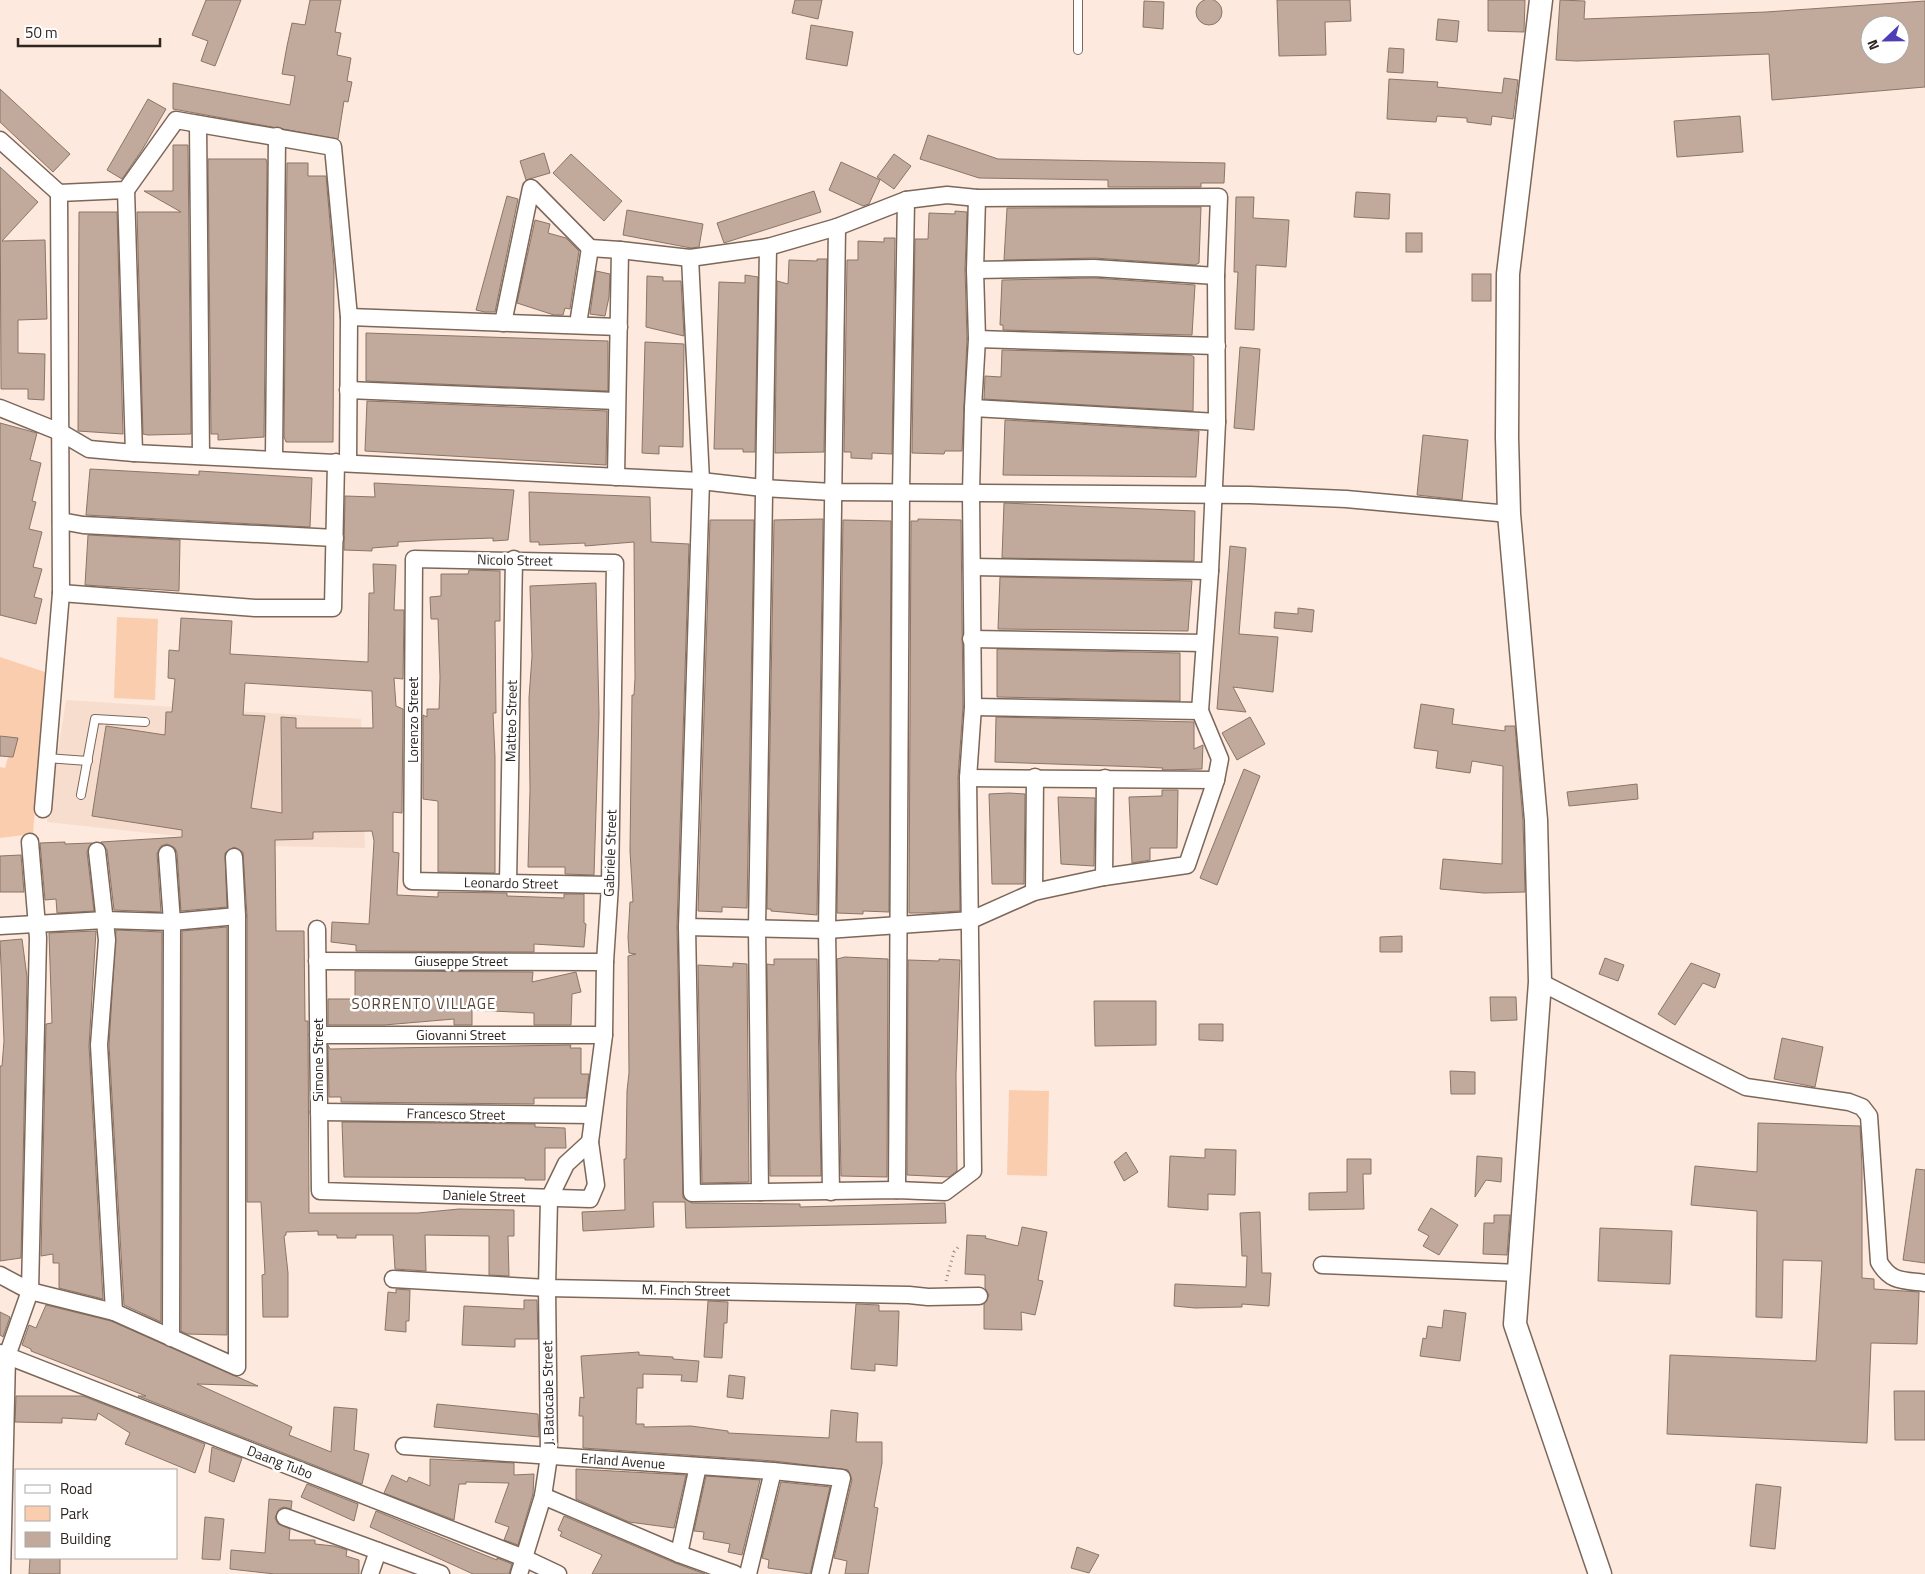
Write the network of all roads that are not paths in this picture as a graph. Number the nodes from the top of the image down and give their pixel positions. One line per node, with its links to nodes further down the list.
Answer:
1 (1078, 0): 3 (lane)
2 (1541, 0): 41 (street)
3 (1078, 50)
4 (198, 124): 5 (street); 7 (street); 31 (street)
5 (277, 136): 18 (street); 32 (street)
6 (0, 140): 8 (street)
7 (126, 190): 8 (street); 30 (street)
8 (59, 193): 29 (street)
9 (977, 198): 10 (street); 16 (street); 17 (street)
10 (906, 200): 11 (street); 37 (street)
11 (836, 227): 12 (street); 38 (street)
12 (768, 247): 15 (street); 36 (street)
13 (590, 248): 14 (street); 19 (street); 20 (street)
14 (620, 250): 15 (street); 21 (street)
15 (690, 258): 35 (street)
16 (975, 270): 17 (street); 22 (street)
17 (1216, 276): 23 (street)
18 (349, 317): 19 (street); 24 (street)
19 (503, 323): 20 (street)
20 (578, 324): 21 (street)
21 (619, 326): 25 (street)
22 (977, 339): 23 (street); 27 (street)
23 (1217, 346): 28 (street)
24 (348, 390): 25 (street); 33 (street)
25 (616, 400): 34 (street)
26 (0, 408): 29 (street)
27 (973, 408): 28 (street); 39 (street)
28 (1217, 422): 40 (street)
29 (60, 432): 30 (street); 42 (street)
30 (134, 453): 31 (street)
31 (201, 456): 32 (street)
32 (274, 458): 33 (street)
33 (342, 462): 34 (street); 43 (street)
34 (616, 477): 35 (street)
35 (701, 481): 36 (street); 79 (street)
36 (764, 488): 38 (street); 80 (street)
37 (901, 490): 38 (street); 39 (street); 77 (street)
38 (832, 492): 82 (street)
39 (971, 493): 40 (street); 47 (street)
40 (1214, 494): 41 (street); 48 (street)
41 (1509, 514): 85 (street)
42 (61, 521): 43 (street); 49 (street)
43 (335, 538): 49 (street)
44 (414, 559): 45 (street, Nicolo Street); 68 (street, Lorenzo Street)
45 (514, 559): 46 (street, Nicolo Street); 69 (street, Matteo Street)
46 (615, 563): 70 (street, Gabriele Street)
47 (972, 567): 48 (street); 50 (street)
48 (1210, 571): 51 (street)
49 (61, 593): 55 (street)
50 (972, 639): 51 (street); 52 (street)
51 (1204, 643): 53 (street)
52 (973, 708): 53 (street); 58 (street)
53 (1200, 711): 60 (street)
54 (145, 722): 56 (lane)
55 (46, 758): 56 (lane); 62 (street)
56 (88, 761): 61 (lane)
57 (1035, 777): 58 (street); 59 (street); 71 (street)
58 (968, 778): 74 (street)
59 (1105, 778): 60 (street); 67 (street)
60 (1216, 780): 67 (street)
61 (82, 795)
62 (43, 808)
63 (30, 842): 76 (street)
64 (97, 851): 73 (street)
65 (167, 854): 75 (street)
66 (234, 856): 72 (street)
67 (1104, 877): 71 (street)
68 (412, 881): 69 (street, Leonardo Street)
69 (508, 882): 70 (street, Leonardo Street)
70 (610, 885): 84 (street, Gabriele Street)
71 (1034, 892): 74 (street)
72 (237, 916): 75 (street); 105 (street)
73 (105, 920): 75 (street); 76 (street); 104 (street)
74 (971, 920): 77 (street); 91 (street)
75 (172, 922): 105 (street)
76 (35, 924): 78 (street); 102 (street)
77 (898, 925): 82 (street); 91 (street)
78 (0, 926)
79 (687, 927): 80 (street); 93 (street)
80 (758, 928): 82 (street); 93 (street)
81 (317, 929): 83 (street, Simone Street)
82 (827, 930): 94 (street)
83 (318, 960): 84 (street, Giuseppe Street); 87 (street, Simone Street)
84 (605, 962): 86 (street, Gabriele Street)
85 (1540, 982): 97 (street); 100 (street)
86 (604, 1035): 87 (street, Giovanni Street); 89 (street, Gabriele Street)
87 (318, 1036): 88 (street, Simone Street)
88 (319, 1112): 89 (street, Francesco Street); 92 (street, Simone Street)
89 (593, 1115): 90 (street, Gabriele Street)
90 (590, 1142): 95 (street); 95 (street, Daniele Street)
91 (897, 1190): 94 (street)
92 (320, 1191): 95 (street, Daniele Street)
93 (760, 1192): 94 (street)
94 (831, 1192)
95 (549, 1203): 101 (street, J. Batocabe Street)
96 (1322, 1265): 97 (street)
97 (1519, 1273): 124 (street)
98 (0, 1275): 102 (street)
99 (393, 1279): 101 (street, M. Finch Street)
100 (1925, 1283)
101 (547, 1288): 103 (street, M. Finch Street); 108 (street, J. Batocabe Street)
102 (30, 1291): 104 (street); 106 (street)
103 (979, 1296)
104 (114, 1312): 105 (street)
105 (171, 1338)
106 (3, 1354): 115 (street, Daang Tubo); 117 (street)
107 (404, 1446): 108 (street, Erland Avenue)
108 (549, 1456): 109 (street, Erland Avenue); 111 (street, J. Batocabe Street)
109 (698, 1466): 110 (street, Erland Avenue); 114 (street)
110 (772, 1471): 122 (street); 123 (street, Erland Avenue)
111 (543, 1496): 114 (street); 115 (street, J. Batocabe Street)
112 (285, 1517): 113 (street)
113 (378, 1551): 116 (street); 118 (street)
114 (679, 1554): 121 (street)
115 (524, 1558): 119 (street, J. Batocabe Street); 120 (street, Daang Tubo)
116 (438, 1573)
117 (2, 1574)
118 (370, 1574)
119 (519, 1574)
120 (558, 1574)
121 (735, 1574)
122 (748, 1574)
123 (820, 1574)
124 (1600, 1574)

